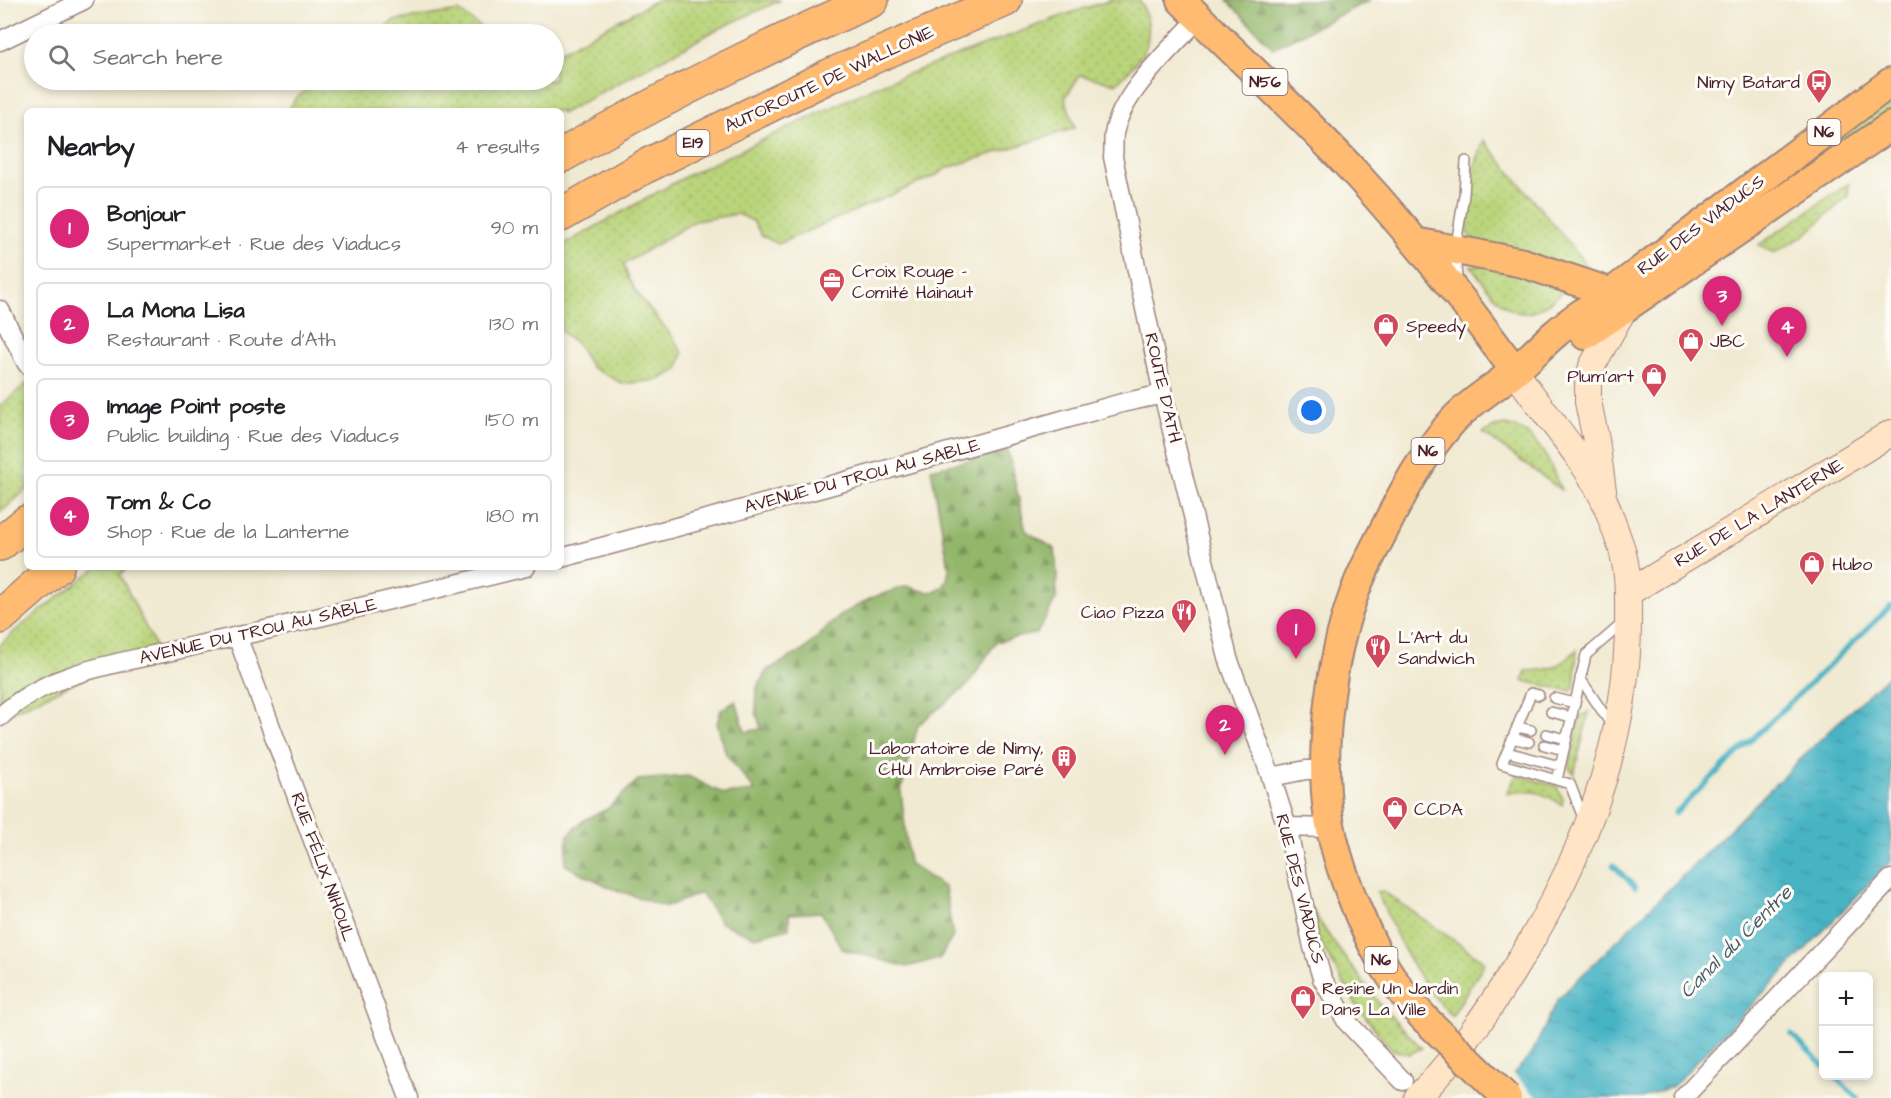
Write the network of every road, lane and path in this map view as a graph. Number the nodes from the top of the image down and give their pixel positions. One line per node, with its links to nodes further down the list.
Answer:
1 (84, 0): 5 (street)
2 (872, 0): 10 (highway)
3 (1005, 0): 12 (highway, AUTOROUTE DE WALLONIE / E19)
4 (1190, 9): 13 (main road, ROUTE D'ATH / N56); 20 (street, ROUTE D'ATH)
5 (35, 24)
6 (24, 29): 7 (street)
7 (0, 41)
8 (1891, 82): 16 (main road, RUE DES VIADUCS / N6)
9 (1891, 126): 16 (main road, RUE DES VIADUCS / N6)
10 (564, 154)
11 (1466, 161): 14 (lane)
12 (564, 213)
13 (1415, 242): 14 (main road); 15 (main road, ROUTE D'ATH / N56)
14 (1455, 251): 15 (lane); 16 (main road)
15 (1458, 293): 19 (main road, ROUTE D'ATH / N56)
16 (1618, 301): 19 (main road, RUE DES VIADUCS / N6); 22 (main road)
17 (0, 310): 18 (street)
18 (24, 358)
19 (1515, 371): 22 (main road); 52 (main road, RUE DES VIADUCS / N6)
20 (1163, 394): 25 (street, AVENUE DU TROU AU SABLE); 53 (street, ROUTE D'ATH)
21 (1891, 433): 28 (main road, RUE DE LA LANTERNE)
22 (1605, 503): 28 (main road)
23 (24, 524): 24 (highway)
24 (0, 544)
25 (564, 557)
26 (54, 570): 29 (highway)
27 (513, 570): 31 (street, AVENUE DU TROU AU SABLE)
28 (1628, 593): 30 (main road)
29 (0, 616)
30 (1628, 619): 32 (lane); 43 (main road)
31 (237, 636): 39 (street, AVENUE DU TROU AU SABLE); 60 (street, RUE FÉLIX NIHOUL)
32 (1580, 678): 35 (lane); 43 (lane)
33 (1539, 695): 36 (lane)
34 (1554, 698): 35 (lane)
35 (1575, 703): 40 (lane)
36 (1526, 707): 37 (lane); 41 (lane)
37 (1536, 709)
38 (1551, 712): 40 (lane)
39 (0, 717)
40 (1572, 717): 46 (lane)
41 (1517, 727): 42 (lane); 45 (lane)
42 (1531, 730)
43 (1616, 732): 57 (main road)
44 (1546, 734): 46 (lane)
45 (1512, 738): 47 (lane); 50 (lane)
46 (1566, 739): 49 (lane)
47 (1529, 742)
48 (1544, 745): 49 (lane)
49 (1564, 750): 51 (lane)
50 (1507, 752): 51 (lane); 54 (lane)
51 (1560, 766): 54 (lane)
52 (1326, 770): 53 (street); 56 (main road, RUE DES VIADUCS / N6)
53 (1271, 777): 55 (street, RUE DES VIADUCS)
54 (1557, 780): 57 (lane)
55 (1287, 827): 56 (street); 59 (street, RUE DES VIADUCS)
56 (1331, 828): 61 (main road, RUE DES VIADUCS / N6, bridge)
57 (1587, 828): 59 (main road)
58 (1891, 879): 62 (street)
59 (1410, 1090)
60 (409, 1098)
61 (1507, 1098)
62 (1683, 1098)

